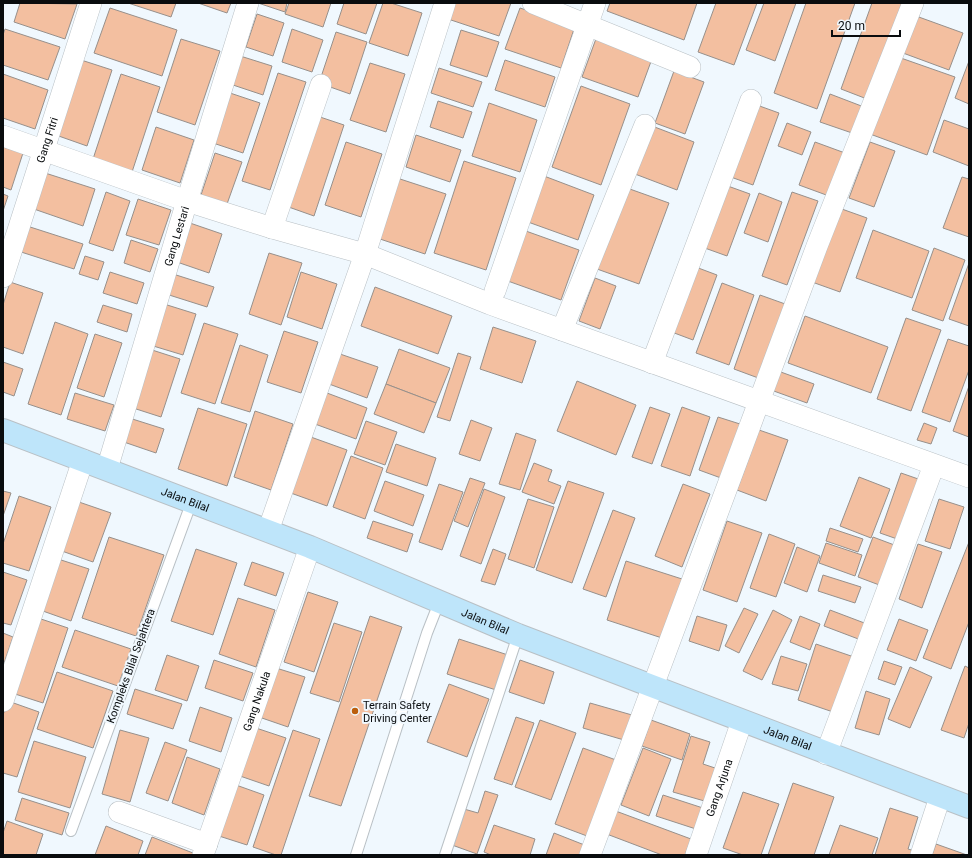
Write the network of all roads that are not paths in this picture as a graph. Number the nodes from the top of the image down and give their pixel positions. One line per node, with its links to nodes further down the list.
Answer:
1 (91, 3): 13 (street, Gang Fitri)
2 (248, 3): 14 (street, Gang Lestari)
3 (445, 3): 16 (street)
4 (533, 3): 7 (street)
5 (595, 3): 7 (street)
6 (913, 3): 21 (street)
7 (588, 25): 8 (street); 18 (street)
8 (690, 67)
9 (321, 85): 15 (street)
10 (751, 100): 20 (street)
11 (645, 125): 19 (street)
12 (3, 136): 13 (street)
13 (43, 150): 14 (street); 17 (street, Gang Fitri)
14 (186, 201): 15 (street); 25 (street, Gang Lestari)
15 (272, 228): 16 (street)
16 (365, 254): 19 (street); 28 (street)
17 (3, 277)
18 (495, 290)
19 (562, 330): 20 (street)
20 (652, 363): 21 (street)
21 (758, 401): 24 (street); 32 (street)
22 (3, 430): 23 (main road, Jalan Bilal)
23 (83, 460): 25 (main road, Jalan Bilal); 33 (street)
24 (934, 465): 26 (street); 35 (street)
25 (107, 469): 27 (main road, Jalan Bilal)
26 (969, 477)
27 (192, 501): 28 (main road, Jalan Bilal); 39 (lane, Kompleks Bilal Sejahtera)
28 (268, 530): 29 (main road, Jalan Bilal)
29 (310, 546): 30 (main road, Jalan Bilal); 40 (street, Gang Nakula)
30 (440, 600): 31 (main road, Jalan Bilal); 41 (lane)
31 (518, 635): 32 (main road, Jalan Bilal); 42 (lane)
32 (653, 687): 34 (main road, Jalan Bilal); 43 (street)
33 (3, 701)
34 (742, 722): 35 (main road, Jalan Bilal); 44 (street, Gang Arjuna)
35 (826, 754): 36 (main road, Jalan Bilal)
36 (940, 797): 37 (main road, Jalan Bilal); 45 (street)
37 (969, 807)
38 (119, 812): 40 (street)
39 (71, 831)
40 (205, 850)
41 (356, 855)
42 (445, 855)
43 (590, 855)
44 (696, 855)
45 (921, 855)

